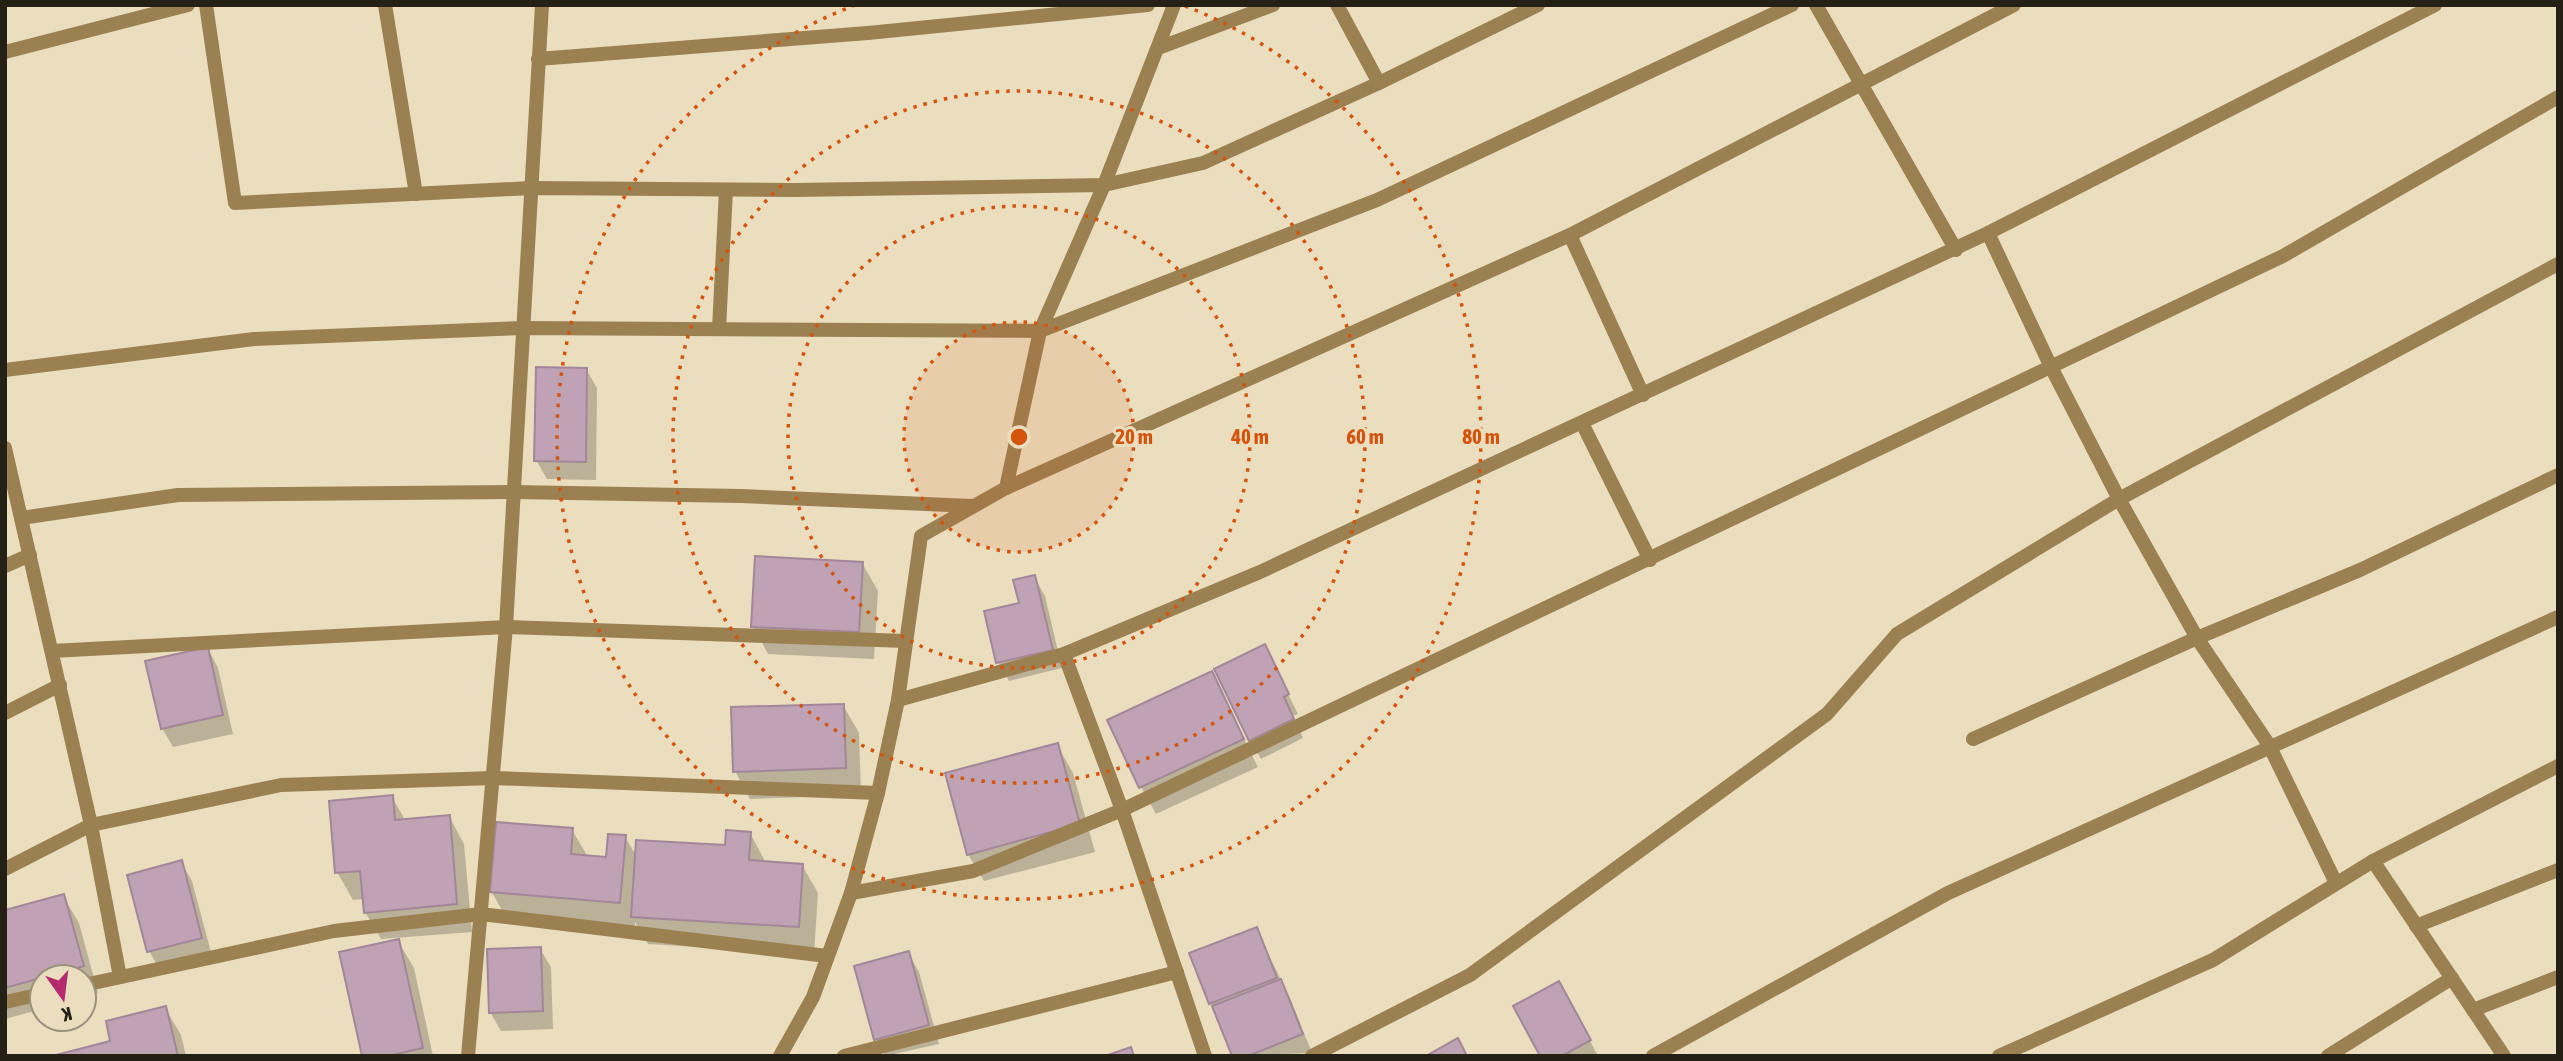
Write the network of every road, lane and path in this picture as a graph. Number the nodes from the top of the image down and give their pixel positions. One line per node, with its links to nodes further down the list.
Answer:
1 (188, 5): 15 (street)
2 (206, 5): 23 (street)
3 (385, 5): 23 (street)
4 (542, 5): 16 (street)
5 (1148, 5): 16 (street)
6 (1174, 5): 14 (street)
7 (1273, 5): 14 (street)
8 (1337, 5): 17 (street)
9 (1538, 5): 17 (street)
10 (1793, 5): 30 (street)
11 (1816, 5): 18 (street)
12 (2014, 5): 18 (street)
13 (2435, 5): 24 (street)
14 (1161, 47): 20 (street)
15 (5, 52)
16 (538, 59): 21 (street)
17 (1378, 83): 20 (street)
18 (1861, 83): 25 (street); 26 (street)
19 (2558, 97): 31 (street)
20 (1104, 185): 22 (street); 30 (street)
21 (531, 188): 22 (street); 23 (street); 28 (street)
22 (726, 190): 29 (street)
23 (416, 194)
24 (1988, 233): 26 (street); 31 (street)
25 (1570, 235): 33 (street); 37 (street)
26 (1956, 250): 33 (street)
27 (2558, 264): 39 (street)
28 (522, 328): 29 (street); 32 (street); 38 (street)
29 (719, 329): 30 (street)
30 (1040, 331): 37 (street)
31 (2050, 367): 39 (street); 43 (street)
32 (5, 370)
33 (1643, 395): 34 (street)
34 (1582, 423): 43 (street); 50 (street)
35 (5, 448): 41 (street)
36 (2558, 474): 47 (street)
37 (1006, 488): 40 (street)
38 (513, 492): 40 (street); 41 (street); 46 (street)
39 (2119, 499): 47 (street); 81 (street)
40 (973, 506): 48 (street)
41 (21, 518): 42 (street)
42 (30, 555): 44 (street); 49 (street)
43 (1650, 560): 59 (street)
44 (5, 566)
45 (2558, 617): 55 (street)
46 (506, 627): 48 (street); 49 (street); 57 (street)
47 (2197, 638): 54 (street); 55 (street)
48 (906, 641): 52 (street)
49 (52, 651): 51 (street)
50 (1064, 654): 52 (street); 59 (street)
51 (60, 685): 53 (street); 60 (street)
52 (898, 700): 58 (street)
53 (5, 713)
54 (1973, 739)
55 (2269, 745): 64 (street); 82 (street)
56 (2558, 766): 61 (street)
57 (494, 778): 58 (street); 60 (street); 66 (street)
58 (878, 793): 65 (street)
59 (1122, 810): 65 (street); 69 (street)
60 (91, 825): 62 (street); 70 (street)
61 (2373, 861): 64 (street); 67 (street)
62 (5, 869)
63 (2558, 870): 67 (street)
64 (2336, 883): 83 (street)
65 (851, 893): 68 (street)
66 (481, 914): 68 (street); 70 (street); 78 (street)
67 (2416, 926): 72 (street)
68 (827, 956): 77 (street)
69 (1177, 972): 79 (street); 80 (street)
70 (120, 977): 73 (street)
71 (2558, 977): 76 (street)
72 (2452, 978): 76 (street); 84 (street)
73 (98, 982)
74 (28, 997): 75 (street)
75 (5, 1002)
76 (2473, 1010): 85 (street)
77 (786, 1055)
78 (468, 1056)
79 (844, 1056)
80 (1205, 1056)
81 (1312, 1056)
82 (1654, 1056)
83 (1999, 1056)
84 (2328, 1056)
85 (2504, 1056)

